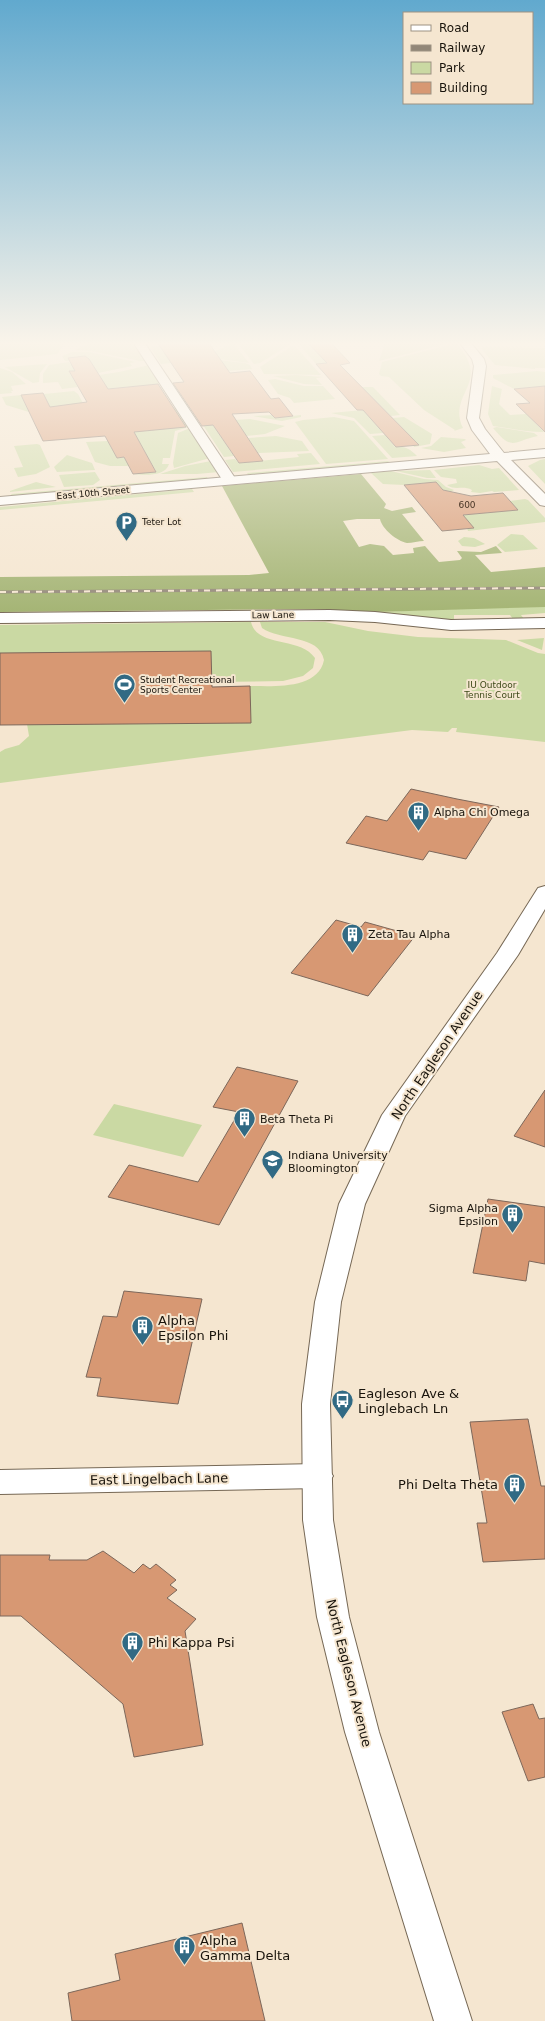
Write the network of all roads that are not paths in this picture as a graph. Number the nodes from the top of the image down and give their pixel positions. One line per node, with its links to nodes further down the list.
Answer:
1 (201, 436): 5 (street)
2 (483, 436): 4 (street)
3 (545, 453): 4 (street, East 10th Street)
4 (502, 456): 5 (street, East 10th Street); 7 (street)
5 (230, 481): 6 (street, East 10th Street)
6 (0, 501)
7 (545, 502)
8 (0, 618): 9 (street, Law Lane)
9 (545, 623)
10 (545, 892): 11 (street, North Eagleson Avenue)
11 (318, 1476): 12 (street, East Lingelbach Lane); 13 (street, North Eagleson Avenue)
12 (0, 1482)
13 (453, 2021)

